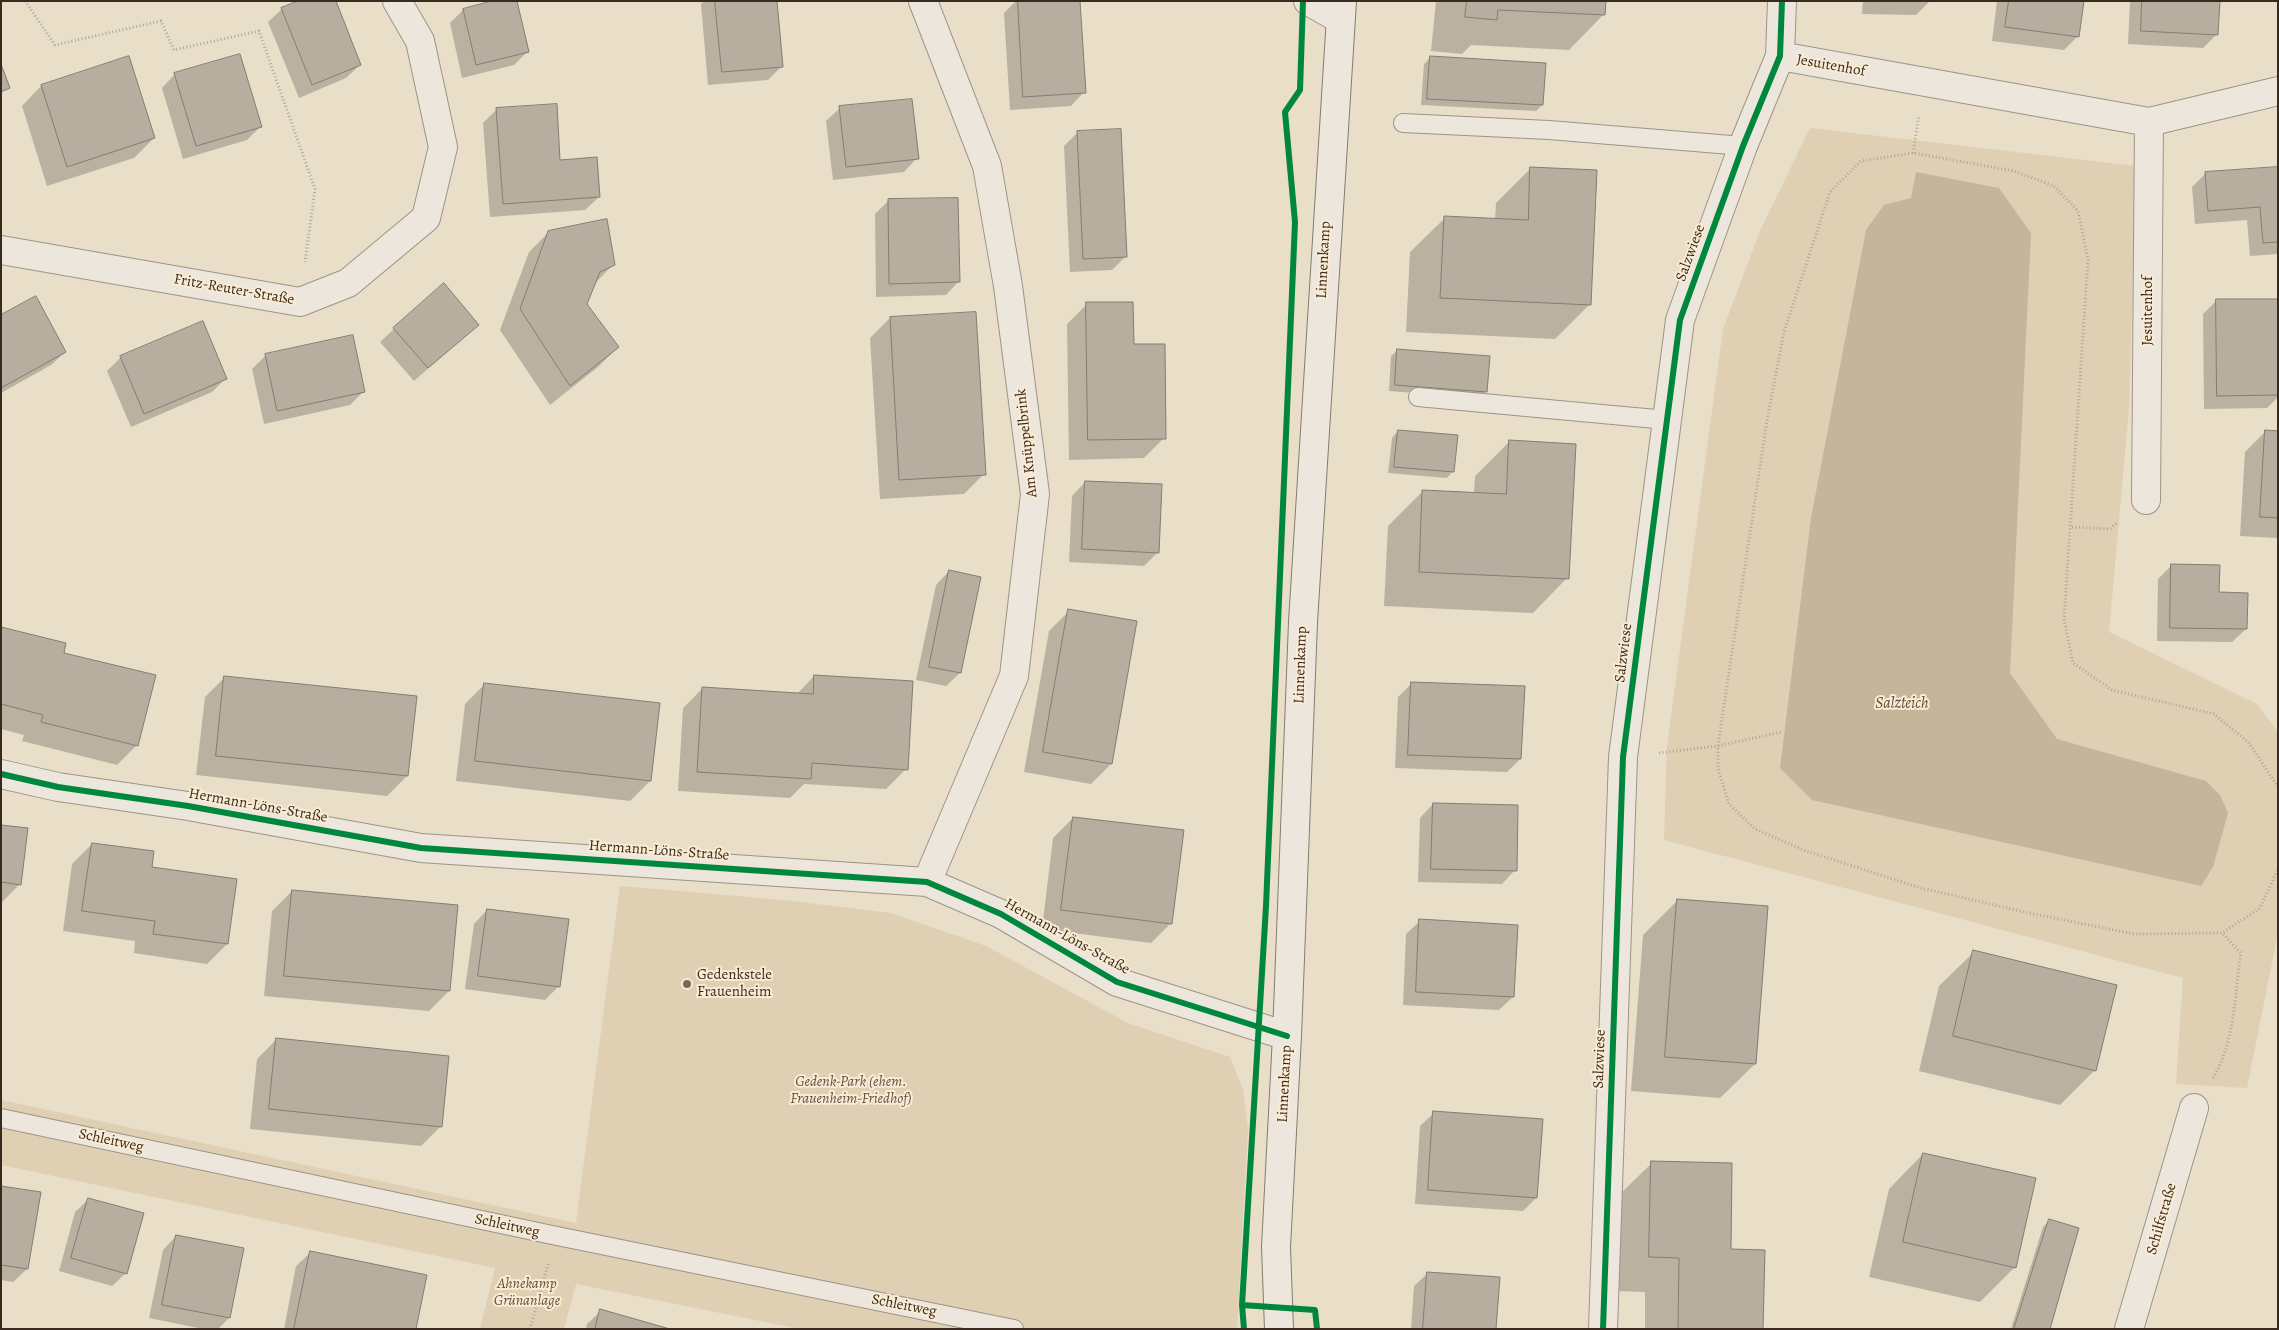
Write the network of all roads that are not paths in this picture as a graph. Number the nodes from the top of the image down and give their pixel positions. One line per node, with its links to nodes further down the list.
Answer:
1 (397, 1): 11 (street, Fritz-Reuter-Straße)
2 (923, 1): 16 (street, Am Knüppelbrink)
3 (1308, 1): 5 (street)
4 (1782, 1): 6 (street, Salzwiese)
5 (1341, 10): 17 (street, Linnenkamp)
6 (1780, 56): 8 (street, Jesuitenhof); 10 (street, Salzwiese)
7 (2278, 90): 8 (street, Jesuitenhof)
8 (2149, 122): 14 (street, Jesuitenhof)
9 (1403, 123): 10 (lane)
10 (1743, 146): 13 (street, Salzwiese)
11 (1, 250)
12 (1418, 397): 13 (lane)
13 (1666, 420): 22 (street, Salzwiese)
14 (2146, 500)
15 (1, 774): 16 (street, Hermann-Löns-Straße)
16 (927, 882): 17 (street, Hermann-Löns-Straße)
17 (1287, 1036): 21 (street, Linnenkamp)
18 (2194, 1108): 23 (street, Schilfstraße)
19 (1, 1118): 20 (lane, Schleitweg)
20 (1014, 1329)
21 (1279, 1329)
22 (1603, 1329)
23 (2129, 1329)

